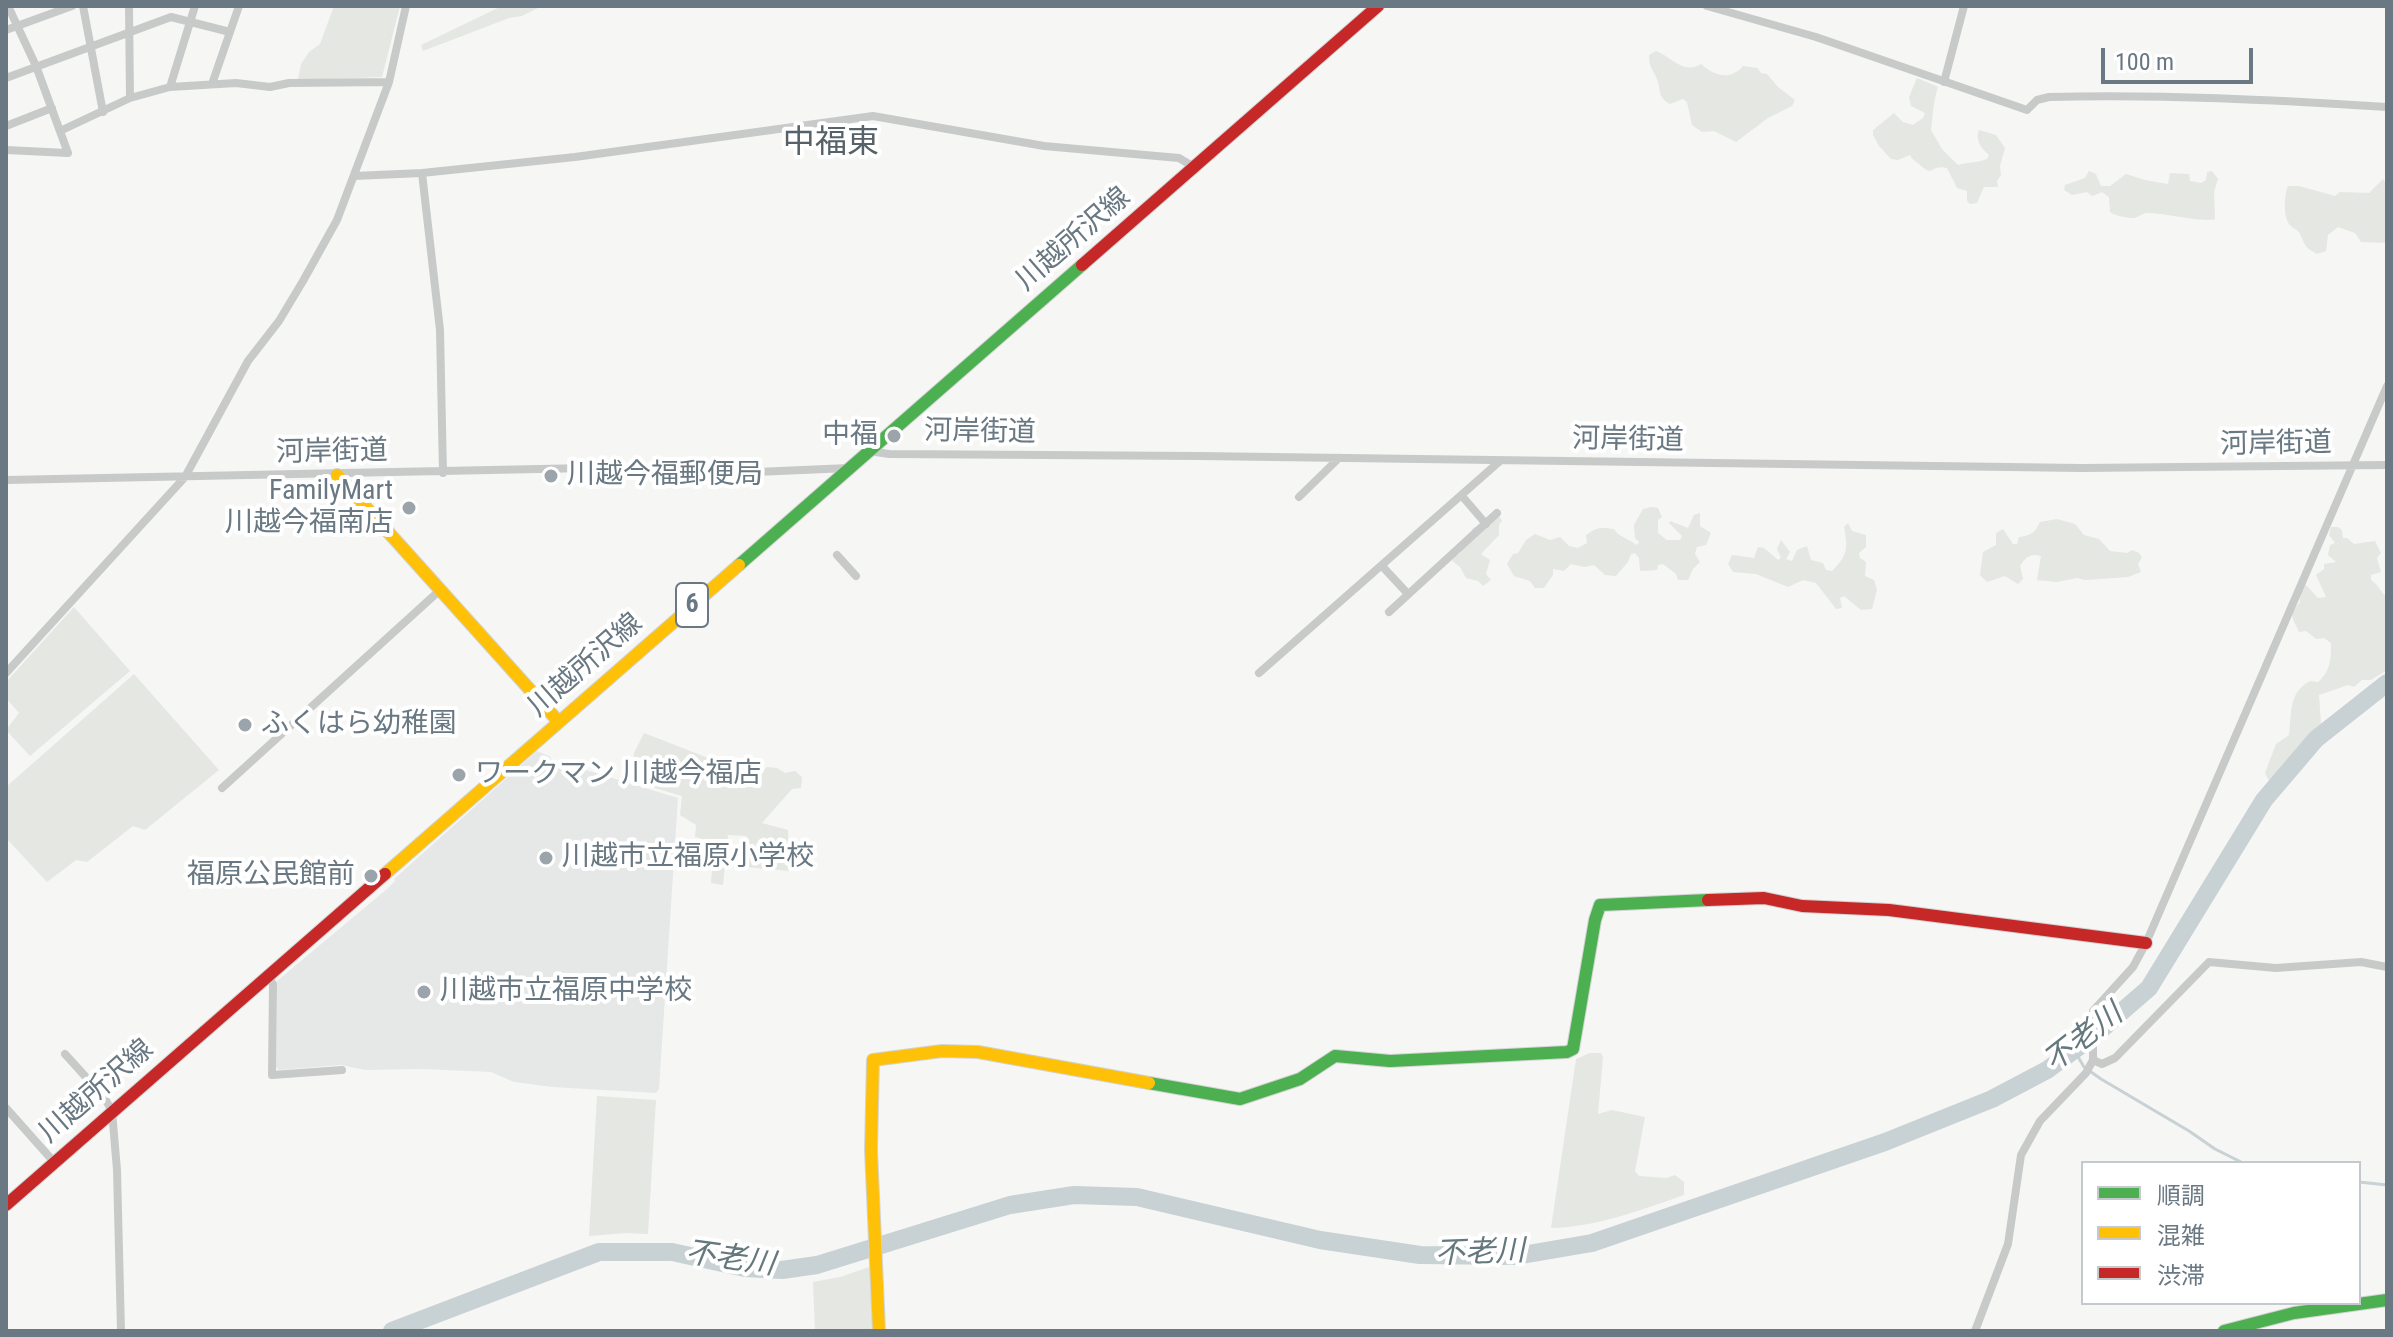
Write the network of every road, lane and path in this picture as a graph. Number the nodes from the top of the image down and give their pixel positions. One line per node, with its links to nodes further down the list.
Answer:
1 (8, 6): 12 (street)
2 (72, 6): 12 (street)
3 (83, 6): 16 (street)
4 (129, 6): 14 (street)
5 (195, 6): 11 (street)
6 (239, 6): 15 (street)
7 (406, 6): 19 (street)
8 (1378, 6): 30 (street, 川越所沢線 / 6)
9 (1707, 6): 20 (street)
10 (1964, 6): 20 (street)
11 (190, 22): 14 (street); 15 (street); 22 (street)
12 (17, 26): 13 (street); 17 (street)
13 (6, 30)
14 (130, 32): 16 (street); 23 (street)
15 (230, 32): 21 (street)
16 (90, 47): 17 (street); 26 (street)
17 (36, 66): 18 (street); 25 (street)
18 (6, 78)
19 (389, 82): 21 (street); 32 (street)
20 (1944, 82): 24 (street)
21 (212, 84): 22 (street)
22 (170, 87): 23 (street)
23 (130, 98): 26 (street)
24 (2387, 107)
25 (52, 108): 27 (street); 28 (street)
26 (103, 112): 28 (street)
27 (6, 126)
28 (60, 131): 29 (street)
29 (6, 150)
30 (1194, 167): 31 (street); 34 (street, 川越所沢線 / 6)
31 (422, 173): 32 (street); 40 (street)
32 (354, 176): 42 (street)
33 (2387, 386): 38 (street)
34 (869, 451): 35 (street, 河岸街道); 39 (street, 川越所沢線 / 6)
35 (1339, 458): 36 (street, 河岸街道); 45 (street)
36 (1500, 461): 38 (street, 河岸街道); 44 (street)
37 (2387, 465): 38 (street, 河岸街道)
38 (2353, 466): 58 (street)
39 (850, 468): 40 (street, 河岸街道); 56 (street, 川越所沢線 / 6)
40 (443, 473): 41 (street, 河岸街道)
41 (337, 475): 42 (street, 河岸街道); 51 (street)
42 (185, 477): 43 (street, 河岸街道); 54 (street)
43 (6, 480)
44 (1462, 496): 47 (street); 49 (street)
45 (1299, 497)
46 (1497, 513): 47 (street)
47 (1486, 524): 52 (street)
48 (837, 555): 50 (street)
49 (1382, 566): 52 (street); 55 (street)
50 (856, 576)
51 (439, 591): 56 (street); 57 (street)
52 (1408, 594): 53 (street)
53 (1389, 612)
54 (6, 673)
55 (1259, 673)
56 (558, 721): 60 (street, 川越所沢線 / 6)
57 (222, 788)
58 (2146, 943): 62 (street); 73 (street)
59 (2387, 967): 62 (street)
60 (267, 975): 63 (street); 65 (street, 川越所沢線 / 6)
61 (65, 1054): 65 (street)
62 (2093, 1060): 74 (street)
63 (342, 1070)
64 (6, 1108): 66 (street)
65 (112, 1111): 66 (street, 川越所沢線 / 6); 72 (street)
66 (54, 1162): 67 (street, 川越所沢線 / 6)
67 (6, 1205)
68 (2387, 1300): 69 (street)
69 (2361, 1304)
70 (2351, 1305): 71 (street)
71 (2232, 1330)
72 (121, 1331)
73 (879, 1331)
74 (1975, 1331)

